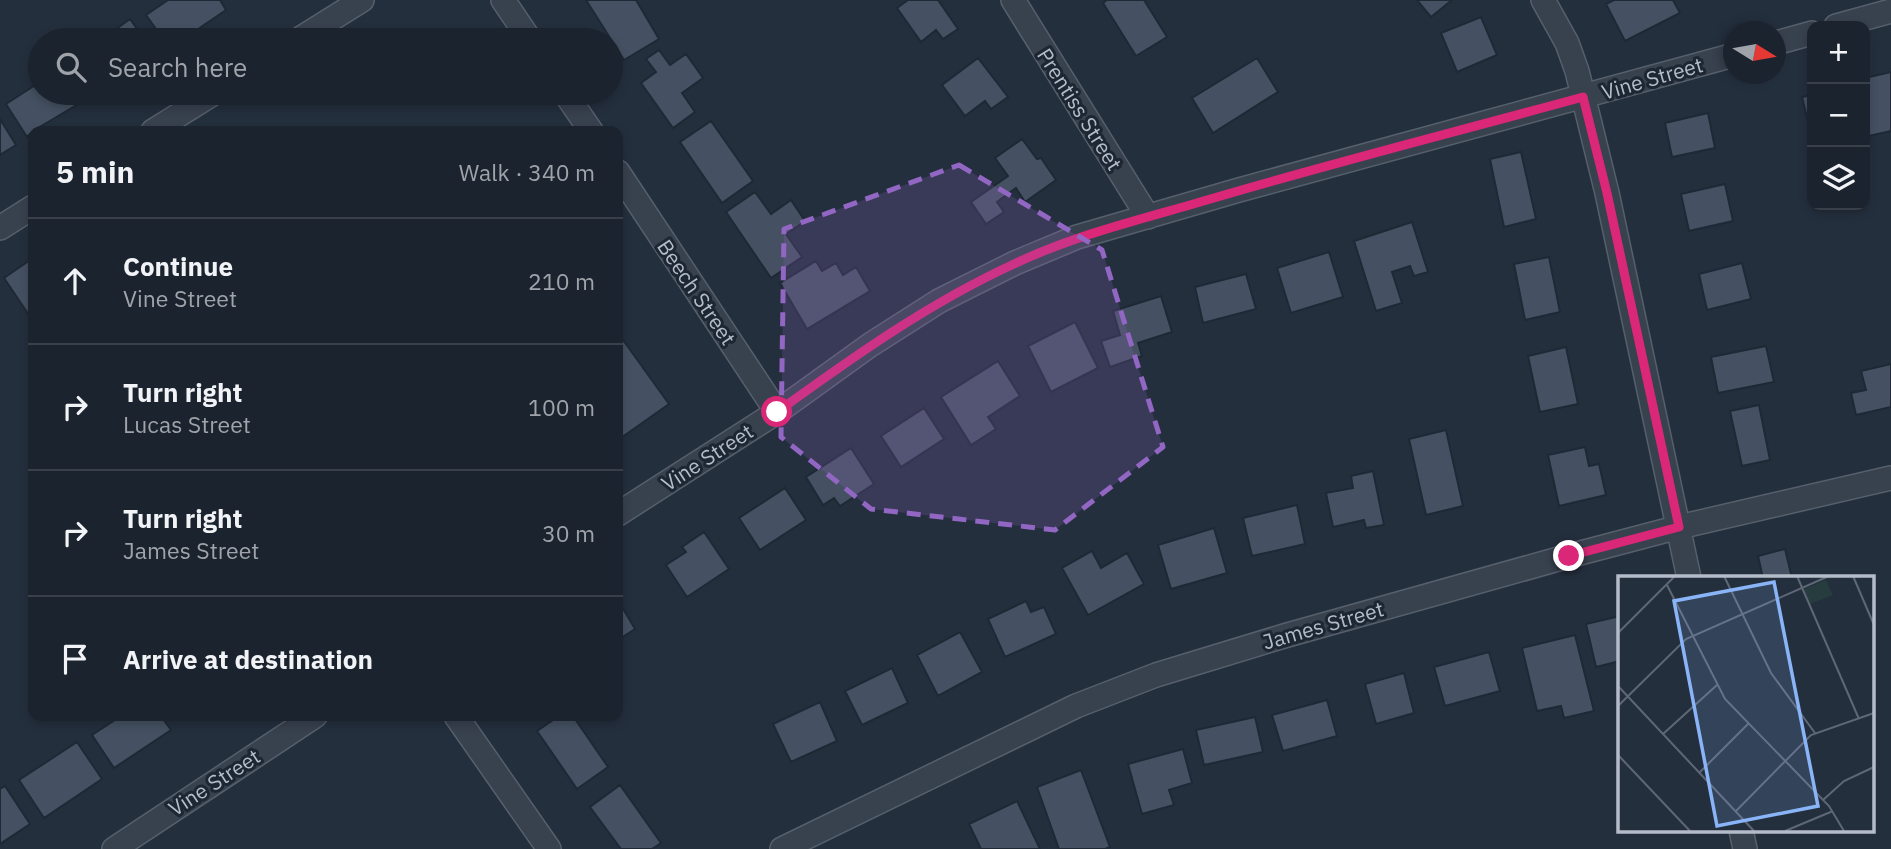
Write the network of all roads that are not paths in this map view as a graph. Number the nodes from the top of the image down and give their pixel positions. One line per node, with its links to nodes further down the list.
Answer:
1 (362, 0): 7 (street)
2 (503, 0): 8 (street)
3 (1013, 0): 19 (street, Prentiss Street)
4 (1543, 0): 12 (street)
5 (1891, 11): 6 (street)
6 (1854, 21)
7 (317, 28)
8 (522, 28)
9 (1807, 34): 10 (street)
10 (1786, 40)
11 (1723, 58): 12 (street, Vine Street)
12 (1583, 97): 19 (street, Vine Street); 24 (street)
13 (195, 105): 15 (street)
14 (573, 105): 16 (street)
15 (161, 126)
16 (587, 126)
17 (623, 180): 21 (street, Beech Street)
18 (28, 210): 20 (street)
19 (1148, 217): 21 (street, Vine Street)
20 (0, 228)
21 (777, 412): 23 (street, Vine Street)
22 (1891, 478): 24 (street, James Street)
23 (623, 511)
24 (1679, 527): 25 (street); 30 (street, James Street)
25 (1689, 576)
26 (307, 721): 28 (street, Vine Street)
27 (460, 721): 29 (street)
28 (114, 849)
29 (550, 849)
30 (782, 849)

